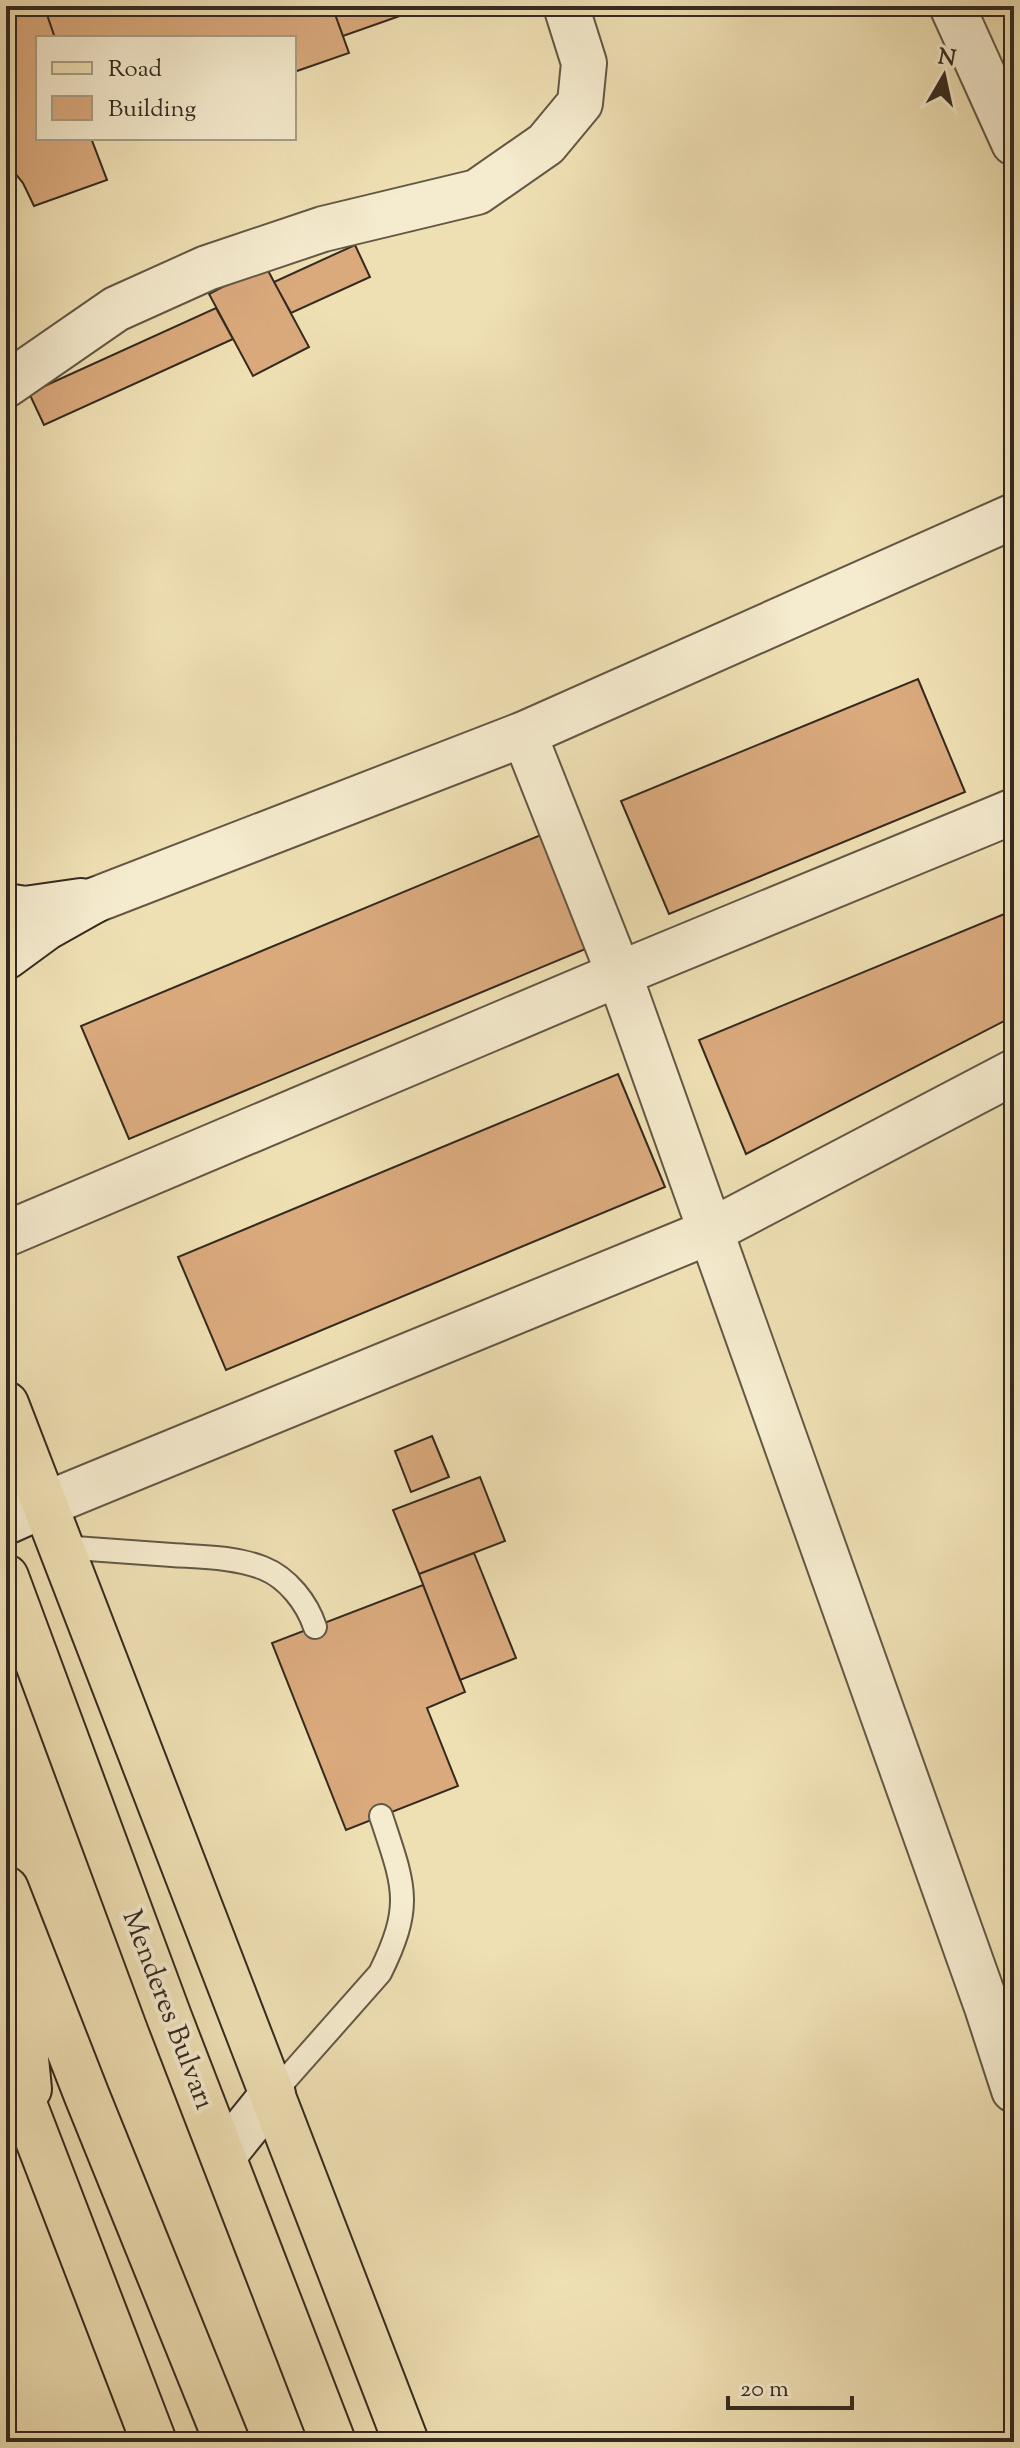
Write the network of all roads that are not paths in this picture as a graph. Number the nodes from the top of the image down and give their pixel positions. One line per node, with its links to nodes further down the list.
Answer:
1 (566, 6): 4 (street)
2 (952, 6): 3 (street)
3 (1014, 143)
4 (6, 385)
5 (1014, 516): 6 (street)
6 (524, 734): 8 (street); 11 (street)
7 (1014, 811): 11 (street)
8 (95, 900): 9 (street); 10 (street)
9 (6, 906)
10 (6, 957)
11 (619, 974): 13 (street); 14 (street)
12 (1014, 1072): 13 (street)
13 (709, 1232): 16 (street); 23 (street)
14 (6, 1234)
15 (6, 1404): 16 (main road)
16 (25, 1513): 17 (main road)
17 (61, 1547): 19 (lane); 24 (main road)
18 (6, 1577): 26 (main road, Menderes Bulvarı)
19 (315, 1627)
20 (381, 1816): 24 (lane)
21 (8, 1895): 25 (main road); 28 (main road)
22 (6, 2057): 25 (main road)
23 (1014, 2090)
24 (273, 2094): 26 (street); 30 (main road)
25 (32, 2125): 27 (main road)
26 (223, 2156): 29 (main road, Menderes Bulvarı)
27 (154, 2442)
28 (227, 2442)
29 (333, 2442)
30 (406, 2442)

